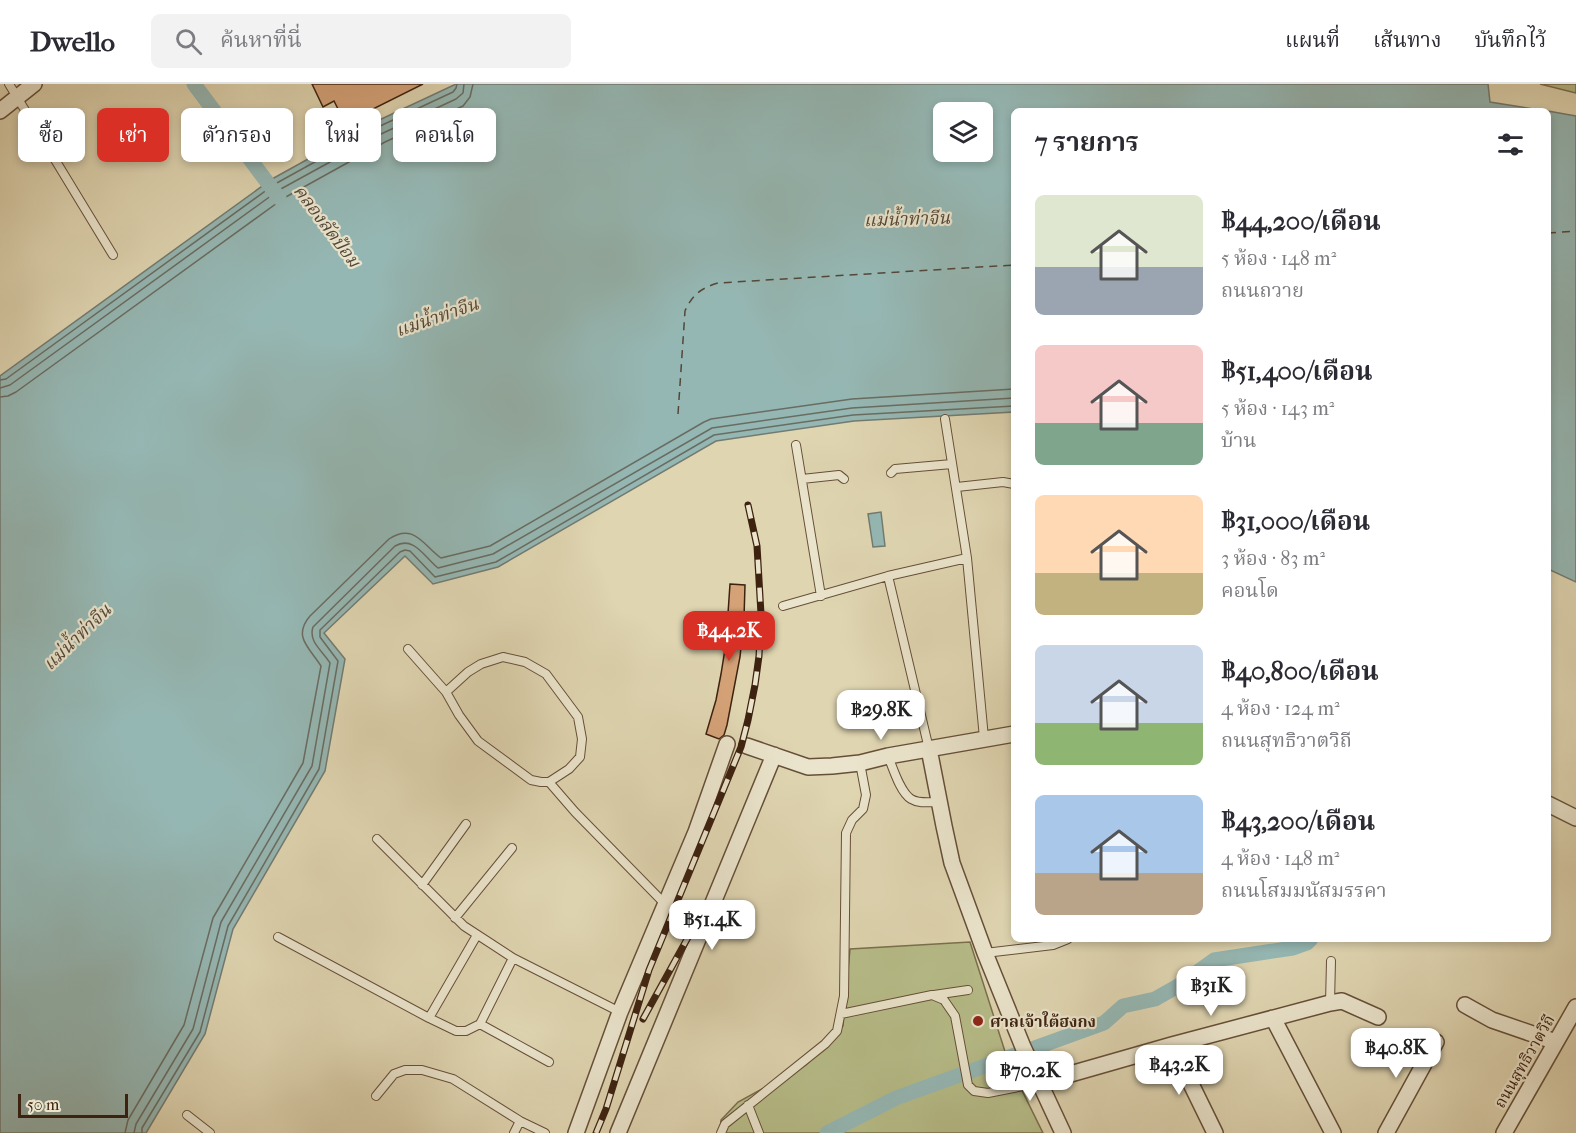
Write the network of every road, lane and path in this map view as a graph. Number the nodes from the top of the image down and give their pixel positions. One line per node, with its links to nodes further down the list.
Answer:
1 (9, 84): 3 (lane)
2 (34, 84): 3 (street)
3 (16, 98): 4 (street); 5 (lane)
4 (0, 111)
5 (113, 255)
6 (945, 419): 8 (lane)
7 (796, 445): 10 (lane)
8 (952, 465): 9 (lane); 13 (lane)
9 (891, 473)
10 (802, 478): 11 (lane); 16 (lane)
11 (844, 479)
12 (1011, 483): 13 (lane)
13 (957, 487): 14 (lane)
14 (967, 558): 15 (lane); 21 (lane)
15 (888, 576): 16 (lane); 24 (lane)
16 (821, 596): 17 (lane)
17 (783, 606)
18 (408, 650): 19 (lane)
19 (446, 692): 28 (lane); 28 (lane)
20 (1011, 734): 21 (street)
21 (984, 738): 24 (street)
22 (727, 744): 36 (street)
23 (747, 746): 25 (street)
24 (929, 748): 26 (street); 29 (street)
25 (774, 755): 27 (street); 68 (street)
26 (888, 756): 27 (street); 29 (lane)
27 (860, 763): 50 (lane)
28 (549, 782): 36 (lane)
29 (939, 802): 41 (street)
30 (1551, 806): 31 (street)
31 (1576, 818)
32 (466, 824): 35 (lane)
33 (377, 839): 35 (lane)
34 (512, 848): 37 (lane)
35 (422, 885): 37 (lane)
36 (665, 904): 49 (street)
37 (455, 918): 38 (lane)
38 (477, 935): 42 (lane); 52 (lane)
39 (278, 937): 52 (lane)
40 (1060, 942): 41 (lane)
41 (985, 953): 59 (street)
42 (513, 958): 49 (lane); 54 (lane)
43 (1331, 961): 46 (lane)
44 (968, 990): 45 (lane)
45 (932, 995): 50 (lane); 59 (lane)
46 (1330, 1003): 51 (street); 53 (street)
47 (1465, 1005): 56 (street)
48 (1576, 1007): 56 (street, ถนนสุทธิวาตวิถี)
49 (620, 1012): 67 (street)
50 (841, 1014): 61 (lane)
51 (1378, 1017)
52 (429, 1018): 54 (lane)
53 (1274, 1018): 57 (street); 73 (street)
54 (480, 1024): 58 (lane)
55 (1436, 1042): 74 (street)
56 (1556, 1042): 75 (street, ถนนสุทธิวาตวิถี)
57 (1172, 1045): 59 (street); 72 (street)
58 (549, 1062)
59 (1039, 1083): 71 (street)
60 (376, 1096): 63 (lane)
61 (748, 1105): 69 (lane); 70 (lane)
62 (186, 1115): 64 (lane)
63 (520, 1121): 65 (lane); 66 (lane)
64 (210, 1133)
65 (514, 1133)
66 (545, 1133)
67 (576, 1133)
68 (618, 1133)
69 (721, 1133)
70 (759, 1133)
71 (1063, 1133)
72 (1215, 1133)
73 (1333, 1133)
74 (1386, 1133)
75 (1504, 1133)

